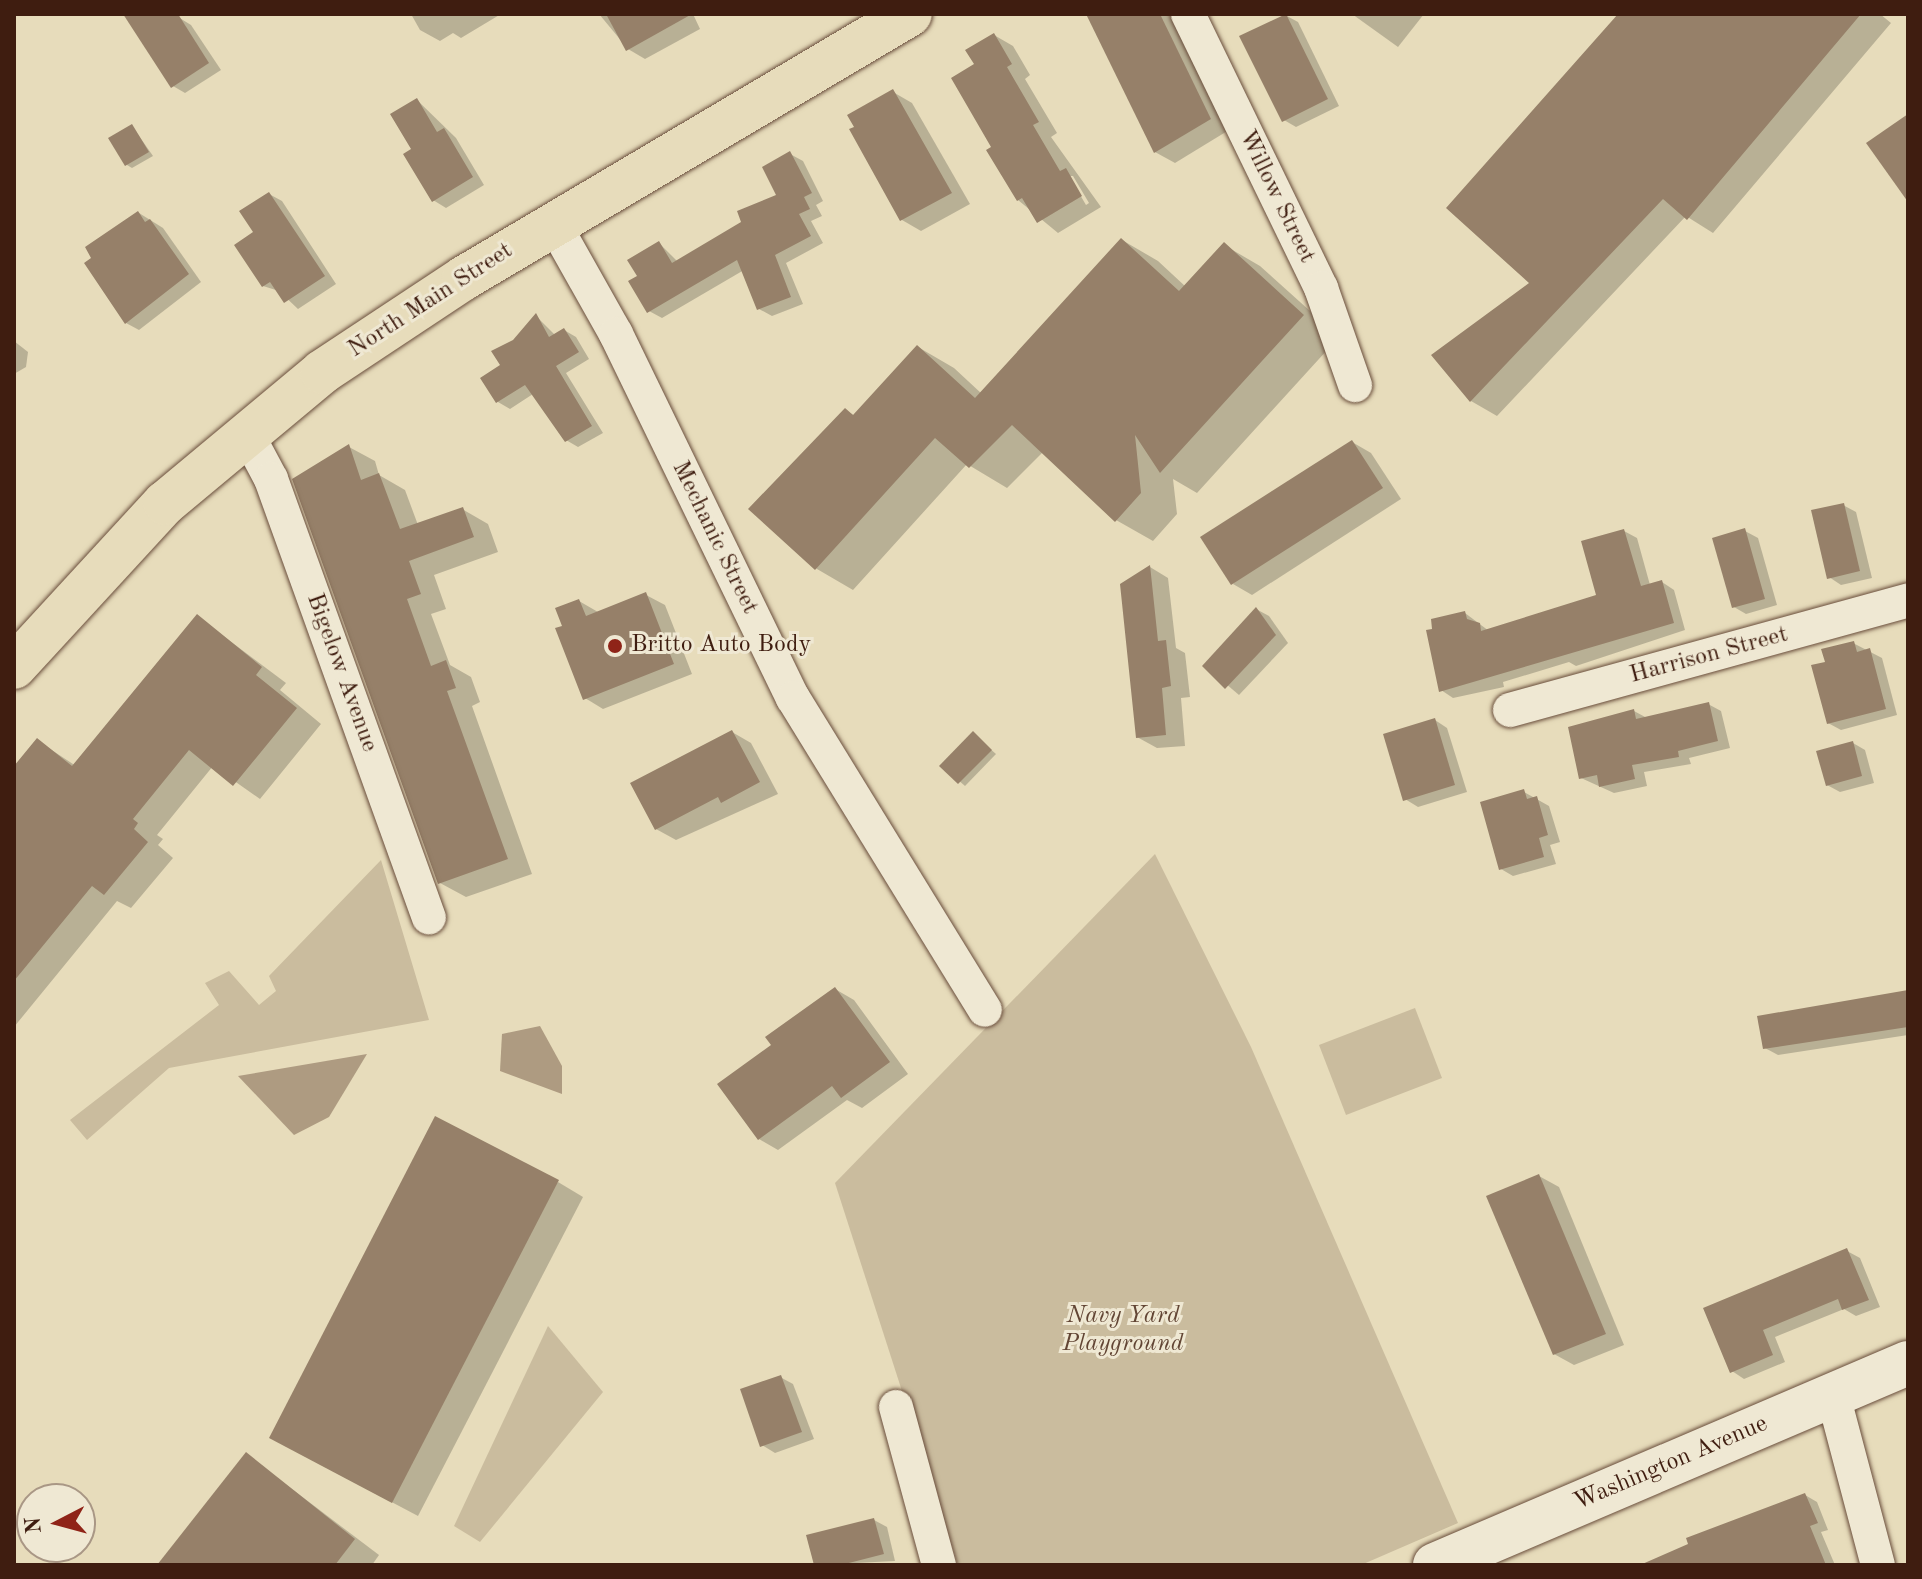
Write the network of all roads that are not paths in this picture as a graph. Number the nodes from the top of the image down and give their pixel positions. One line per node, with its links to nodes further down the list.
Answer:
1 (910, 14): 3 (main road, North Main Street)
2 (1188, 14): 4 (street, Willow Street)
3 (554, 224): 5 (main road, North Main Street); 10 (street, Mechanic Street)
4 (1355, 385)
5 (246, 432): 7 (main road, North Main Street); 9 (street, Bigelow Avenue)
6 (1908, 600): 8 (street, Harrison Street)
7 (20, 649)
8 (1510, 710)
9 (429, 917)
10 (985, 1010)
11 (1908, 1363): 12 (street, Washington Avenue)
12 (1833, 1395): 15 (street, Washington Avenue); 16 (street)
13 (896, 1407): 14 (street)
14 (939, 1565)
15 (1435, 1565)
16 (1878, 1565)

